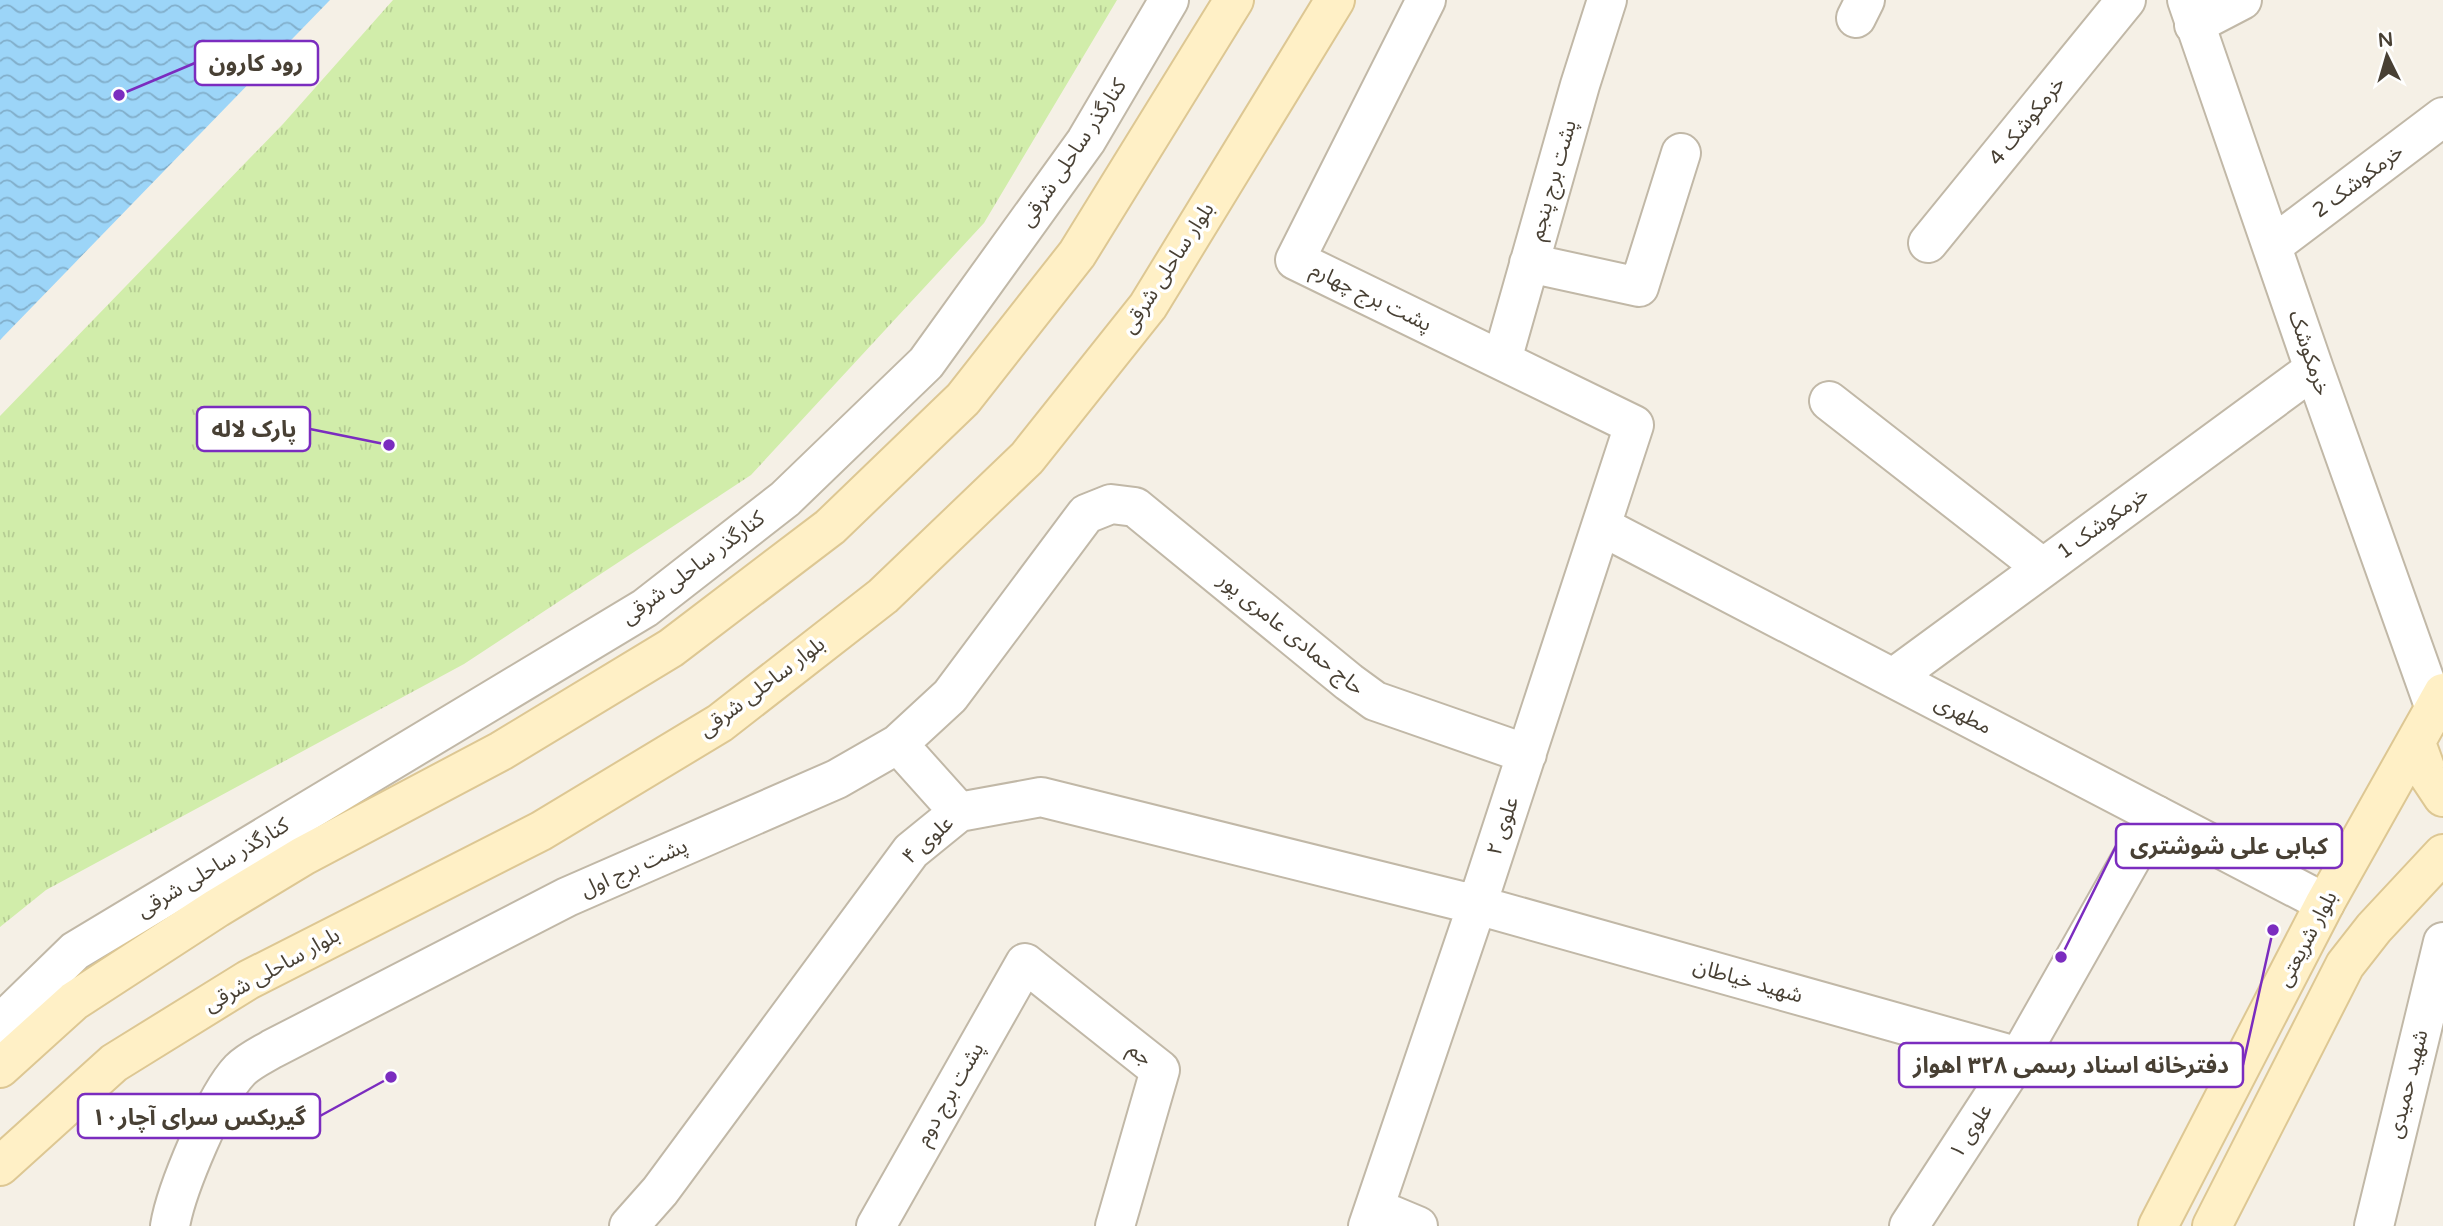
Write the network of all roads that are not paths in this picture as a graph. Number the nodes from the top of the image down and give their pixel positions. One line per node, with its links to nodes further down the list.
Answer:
1 (1170, 0): 29 (street, کنارگذر ساحلی شرقی)
2 (1234, 0): 29 (main road)
3 (1335, 0): 38 (main road, بلوار ساحلی شرقی)
4 (1426, 0): 14 (street, پشت برج چهارم)
5 (1608, 0): 13 (street, پشت برج پنجم)
6 (2126, 0): 11 (street, خرمکوشک 4)
7 (2242, 0): 8 (street)
8 (2191, 12): 12 (street, خرمکوشک)
9 (2443, 117): 12 (street, خرمکوشک 2)
10 (1681, 153): 13 (street)
11 (1928, 243)
12 (2272, 246): 15 (street, خرمکوشک)
13 (1529, 263): 14 (street, پشت برج پنجم)
14 (1502, 360): 17 (street, پشت برج چهارم)
15 (2314, 369): 20 (street, خرمکوشک 1); 22 (street, خرمکوشک)
16 (1829, 401): 20 (street)
17 (1634, 425): 19 (street, علوی ۲)
18 (1111, 504): 24 (street, پشت برج اول); 25 (street, حاج حمادی عامری پور)
19 (1601, 526): 21 (street, مطهری); 25 (street, علوی ۲)
20 (2043, 568): 21 (street, خرمکوشک 1)
21 (1893, 678): 28 (street, مطهری)
22 (2438, 700): 23 (main road, بلوار شریعتی)
23 (2416, 743): 26 (main road); 31 (main road, بلوار شریعتی)
24 (898, 744): 27 (street); 40 (street, پشت برج اول)
25 (1527, 754): 32 (street, علوی ۲)
26 (2443, 797)
27 (959, 813): 32 (street, علوی ۴); 41 (street, علوی ۴)
28 (2156, 815): 31 (street, مطهری); 36 (street, علوی ۱)
29 (290, 843): 35 (street, کنارگذر ساحلی شرقی); 37 (main road)
30 (2443, 854): 47 (main road)
31 (2325, 903): 46 (main road, بلوار شریعتی)
32 (1477, 905): 36 (street, شهید خیاطان); 39 (street, علوی ۲)
33 (2443, 942): 48 (street, شهید حمیدی)
34 (1025, 963): 42 (street, پشت برج دوم); 43 (street, جم)
35 (0, 1024)
36 (2019, 1058): 45 (street, علوی ۱)
37 (0, 1068)
38 (0, 1166)
39 (1372, 1217): 44 (street)
40 (170, 1226)
41 (629, 1226)
42 (876, 1226)
43 (1115, 1226)
44 (1418, 1226)
45 (1909, 1226)
46 (2158, 1226)
47 (2212, 1226)
48 (2374, 1226)

